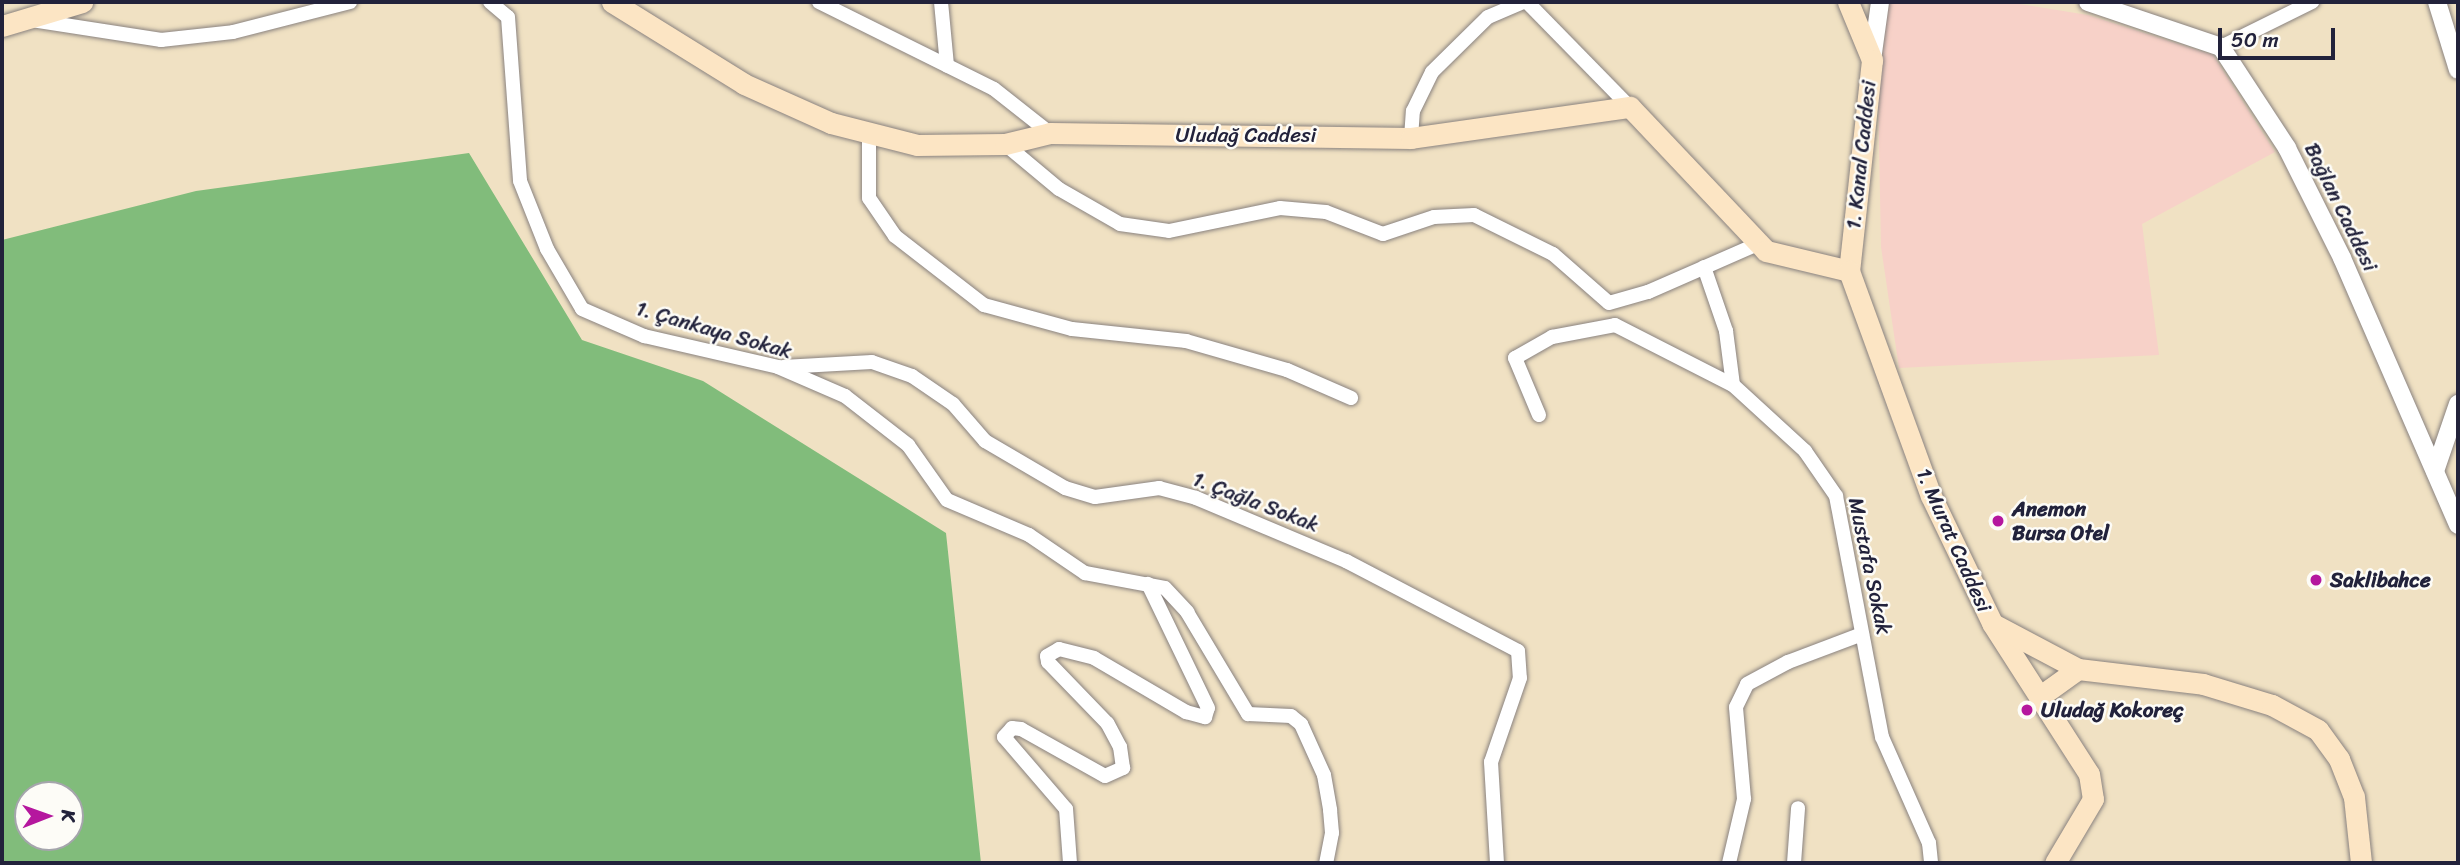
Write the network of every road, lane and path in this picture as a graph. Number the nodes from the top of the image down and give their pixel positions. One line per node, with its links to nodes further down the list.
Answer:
1 (82, 2): 13 (main road)
2 (350, 2): 13 (street)
3 (490, 2): 29 (street, 1. Çankaya Sokak)
4 (612, 2): 21 (main road, Uludağ Caddesi)
5 (819, 2): 17 (street)
6 (941, 2): 17 (street)
7 (1525, 2): 19 (street); 22 (street)
8 (1848, 2): 16 (main road, 1. Kanal Caddesi)
9 (1880, 2): 16 (street)
10 (2090, 2): 15 (street)
11 (2312, 2): 15 (street)
12 (2437, 2): 18 (street)
13 (24, 19): 14 (main road)
14 (2, 26)
15 (2221, 47): 34 (street, Bağlan Caddesi)
16 (1872, 60): 26 (main road, 1. Kanal Caddesi)
17 (947, 66): 20 (street)
18 (2458, 70)
19 (1630, 107): 22 (main road, Uludağ Caddesi); 24 (main road)
20 (1050, 133): 22 (main road, Uludağ Caddesi); 23 (main road, Uludağ Caddesi)
21 (869, 134): 23 (main road, Uludağ Caddesi); 31 (street)
22 (1411, 138)
23 (1005, 144): 27 (street)
24 (1758, 244): 25 (street); 26 (main road)
25 (1704, 267): 27 (street); 30 (street)
26 (1849, 271): 37 (main road, 1. Murat Caddesi)
27 (1609, 303): 28 (street)
28 (1615, 325): 30 (street, Mustafa Sokak); 33 (street)
29 (778, 367): 36 (street, 1. Çankaya Sokak); 44 (street, 1. Çağla Sokak)
30 (1733, 385): 38 (street, Mustafa Sokak)
31 (1351, 398)
32 (2458, 404): 34 (street)
33 (1539, 415)
34 (2435, 471): 35 (street, Bağlan Caddesi)
35 (2458, 526)
36 (1148, 584): 42 (street); 43 (street, 1. Çankaya Sokak)
37 (1992, 623): 39 (main road, 1. Murat Caddesi); 40 (main road)
38 (1863, 634): 45 (street); 47 (street, Mustafa Sokak)
39 (2078, 669): 40 (main road); 49 (main road, 1. Murat Caddesi)
40 (2039, 697): 48 (main road)
41 (1798, 808): 46 (street)
42 (1070, 863)
43 (1326, 863)
44 (1497, 863)
45 (1730, 863)
46 (1794, 863)
47 (1931, 863)
48 (2055, 863)
49 (2361, 863)

